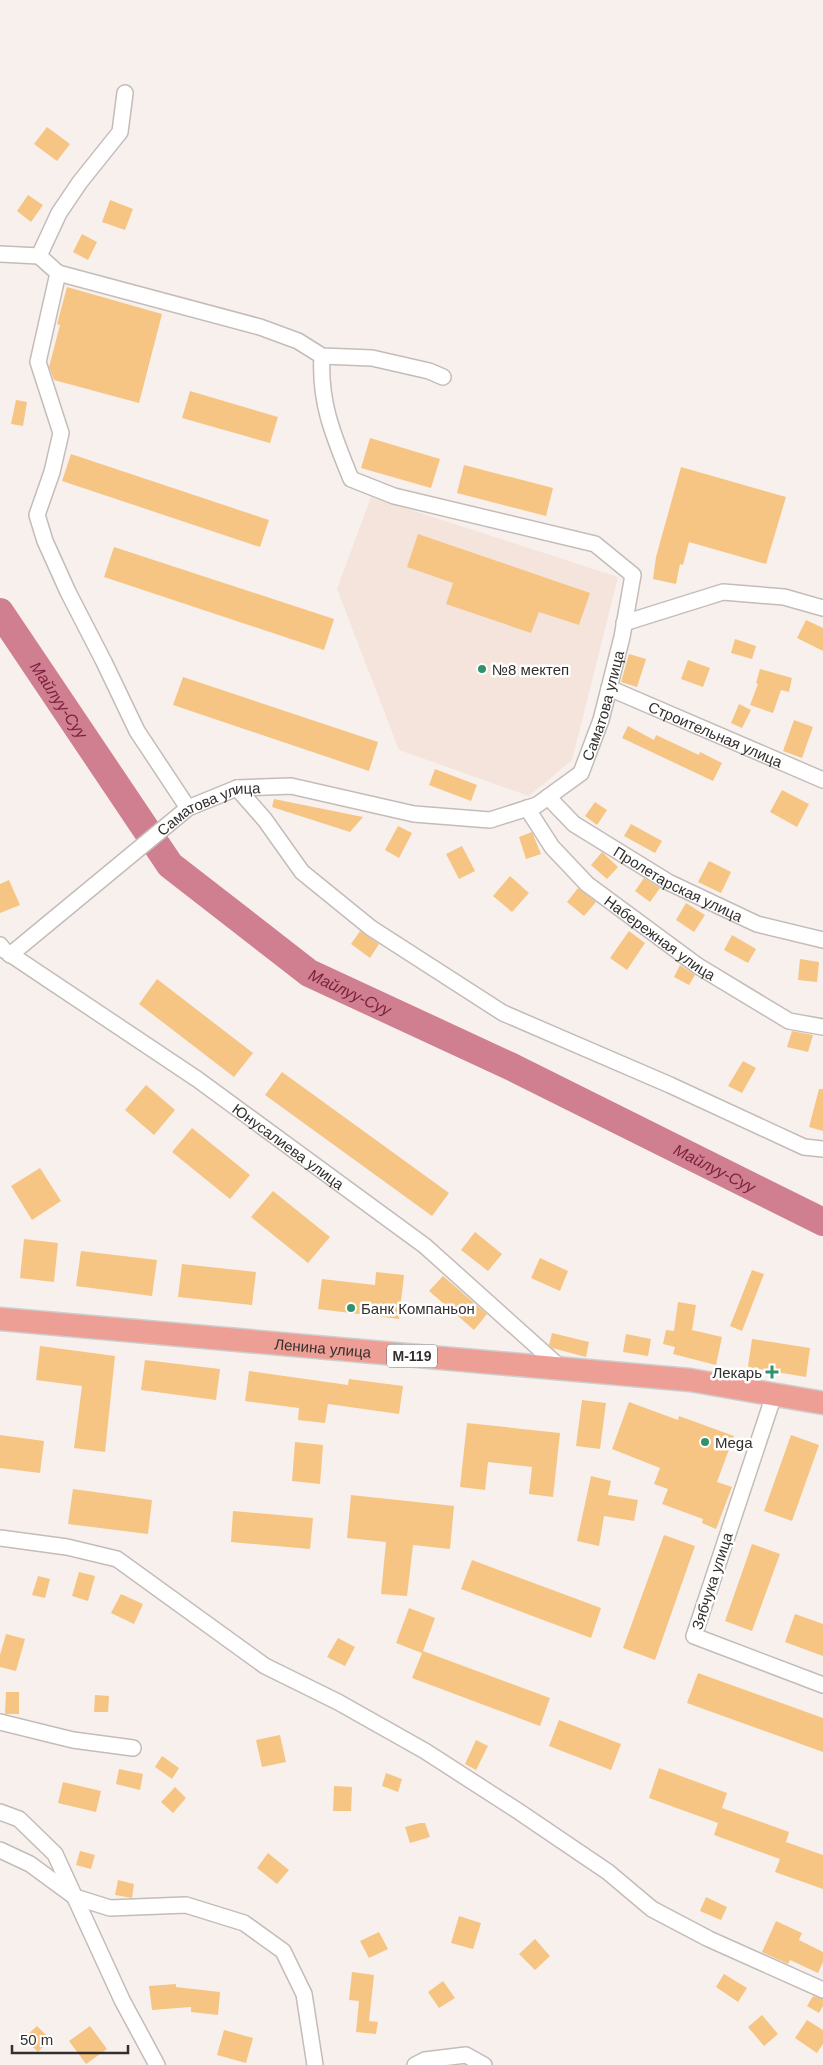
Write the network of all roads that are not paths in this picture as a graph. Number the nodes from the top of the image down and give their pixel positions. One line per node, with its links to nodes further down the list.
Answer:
1 (125, 93): 3 (street)
2 (0, 254): 3 (street)
3 (39, 256): 4 (street)
4 (58, 273): 5 (street); 13 (street)
5 (322, 356): 6 (street); 8 (street, Саматова улица)
6 (443, 377)
7 (823, 608): 8 (street)
8 (624, 623): 9 (street, Саматова улица)
9 (609, 688): 10 (street, Строительная улица); 12 (street, Саматова улица)
10 (823, 780)
11 (237, 788): 13 (street, Саматова улица); 14 (street, Саматова улица); 18 (street)
12 (548, 797): 14 (street, Саматова улица); 15 (street, Пролетарская улица)
13 (188, 808): 16 (street, Саматова улица)
14 (527, 808): 17 (street, Набережная улица)
15 (823, 940)
16 (5, 950): 20 (street, Юнусалиева улица)
17 (823, 1027)
18 (823, 1149)
19 (0, 1319): 20 (main road, Ленина улица / М-119)
20 (562, 1369): 21 (main road, Ленина улица / М-119)
21 (774, 1395): 22 (main road, Ленина улица / М-119); 24 (street, Зябчука улица)
22 (823, 1403)
23 (0, 1538): 30 (street)
24 (823, 1684)
25 (0, 1722): 26 (street)
26 (133, 1748)
27 (0, 1812): 29 (street)
28 (0, 1850): 29 (street)
29 (75, 1896): 31 (street); 32 (street)
30 (823, 1990)
31 (157, 2065)
32 (315, 2065)
33 (415, 2065): 34 (street)
34 (484, 2065)

